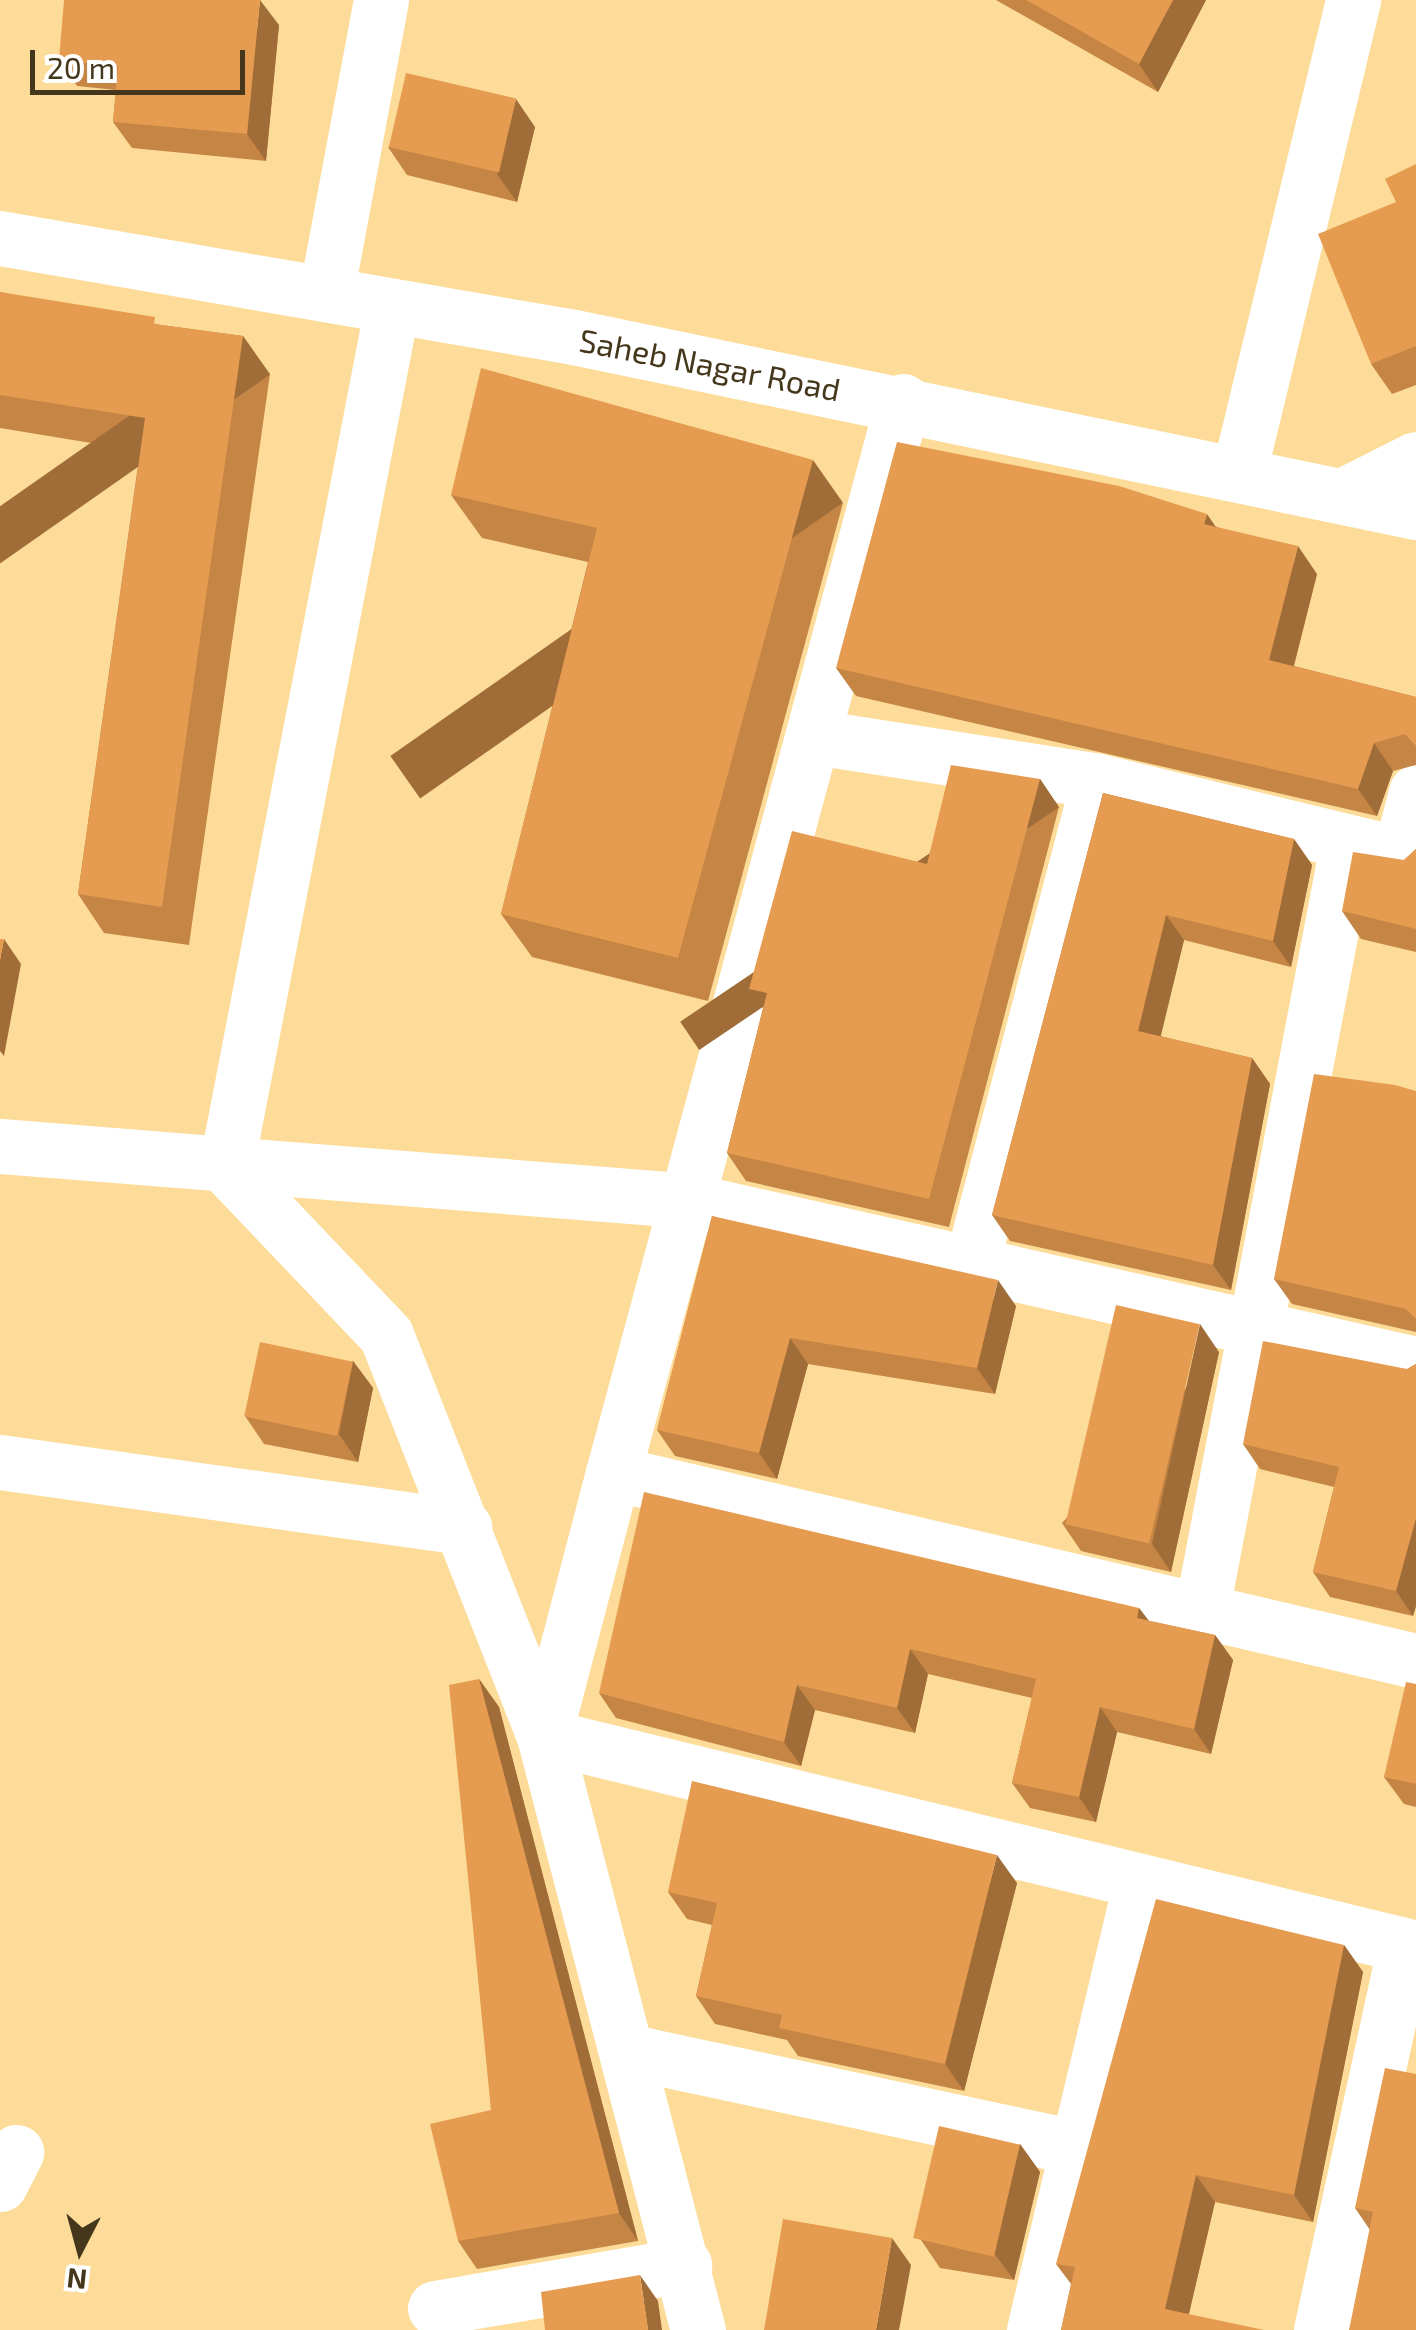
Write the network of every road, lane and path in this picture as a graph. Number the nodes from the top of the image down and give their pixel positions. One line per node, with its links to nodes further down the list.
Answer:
1 (381, 0): 4 (street)
2 (1353, 0): 8 (street)
3 (0, 238): 4 (street, Saheb Nagar Road)
4 (326, 294): 5 (street, Saheb Nagar Road)
5 (392, 306): 6 (street, Saheb Nagar Road); 17 (street)
6 (903, 402): 8 (street, Saheb Nagar Road); 11 (street)
7 (1416, 459): 9 (street)
8 (1239, 472): 9 (street, Saheb Nagar Road)
9 (1344, 494): 10 (street, Saheb Nagar Road)
10 (1416, 512)
11 (815, 737): 12 (street); 18 (street)
12 (1098, 781): 14 (street); 19 (street)
13 (1416, 792): 15 (street)
14 (1347, 846): 15 (street); 20 (street)
15 (1408, 856)
16 (0, 1146): 17 (street)
17 (226, 1167): 18 (street); 24 (street)
18 (692, 1200): 19 (street); 23 (street)
19 (972, 1262): 20 (street)
20 (1252, 1326): 21 (street); 25 (street)
21 (1416, 1364)
22 (0, 1462): 24 (street)
23 (613, 1474): 25 (street); 27 (street)
24 (464, 1527): 27 (street)
25 (1201, 1614): 26 (street)
26 (1416, 1661)
27 (544, 1736): 28 (street); 30 (street)
28 (1140, 1884): 29 (street); 31 (street)
29 (1411, 1947): 36 (street)
30 (630, 2052): 31 (street); 32 (street)
31 (1079, 2148): 35 (street)
32 (684, 2265): 33 (street); 34 (street)
33 (435, 2308)
34 (698, 2330)
35 (1034, 2330)
36 (1321, 2330)

